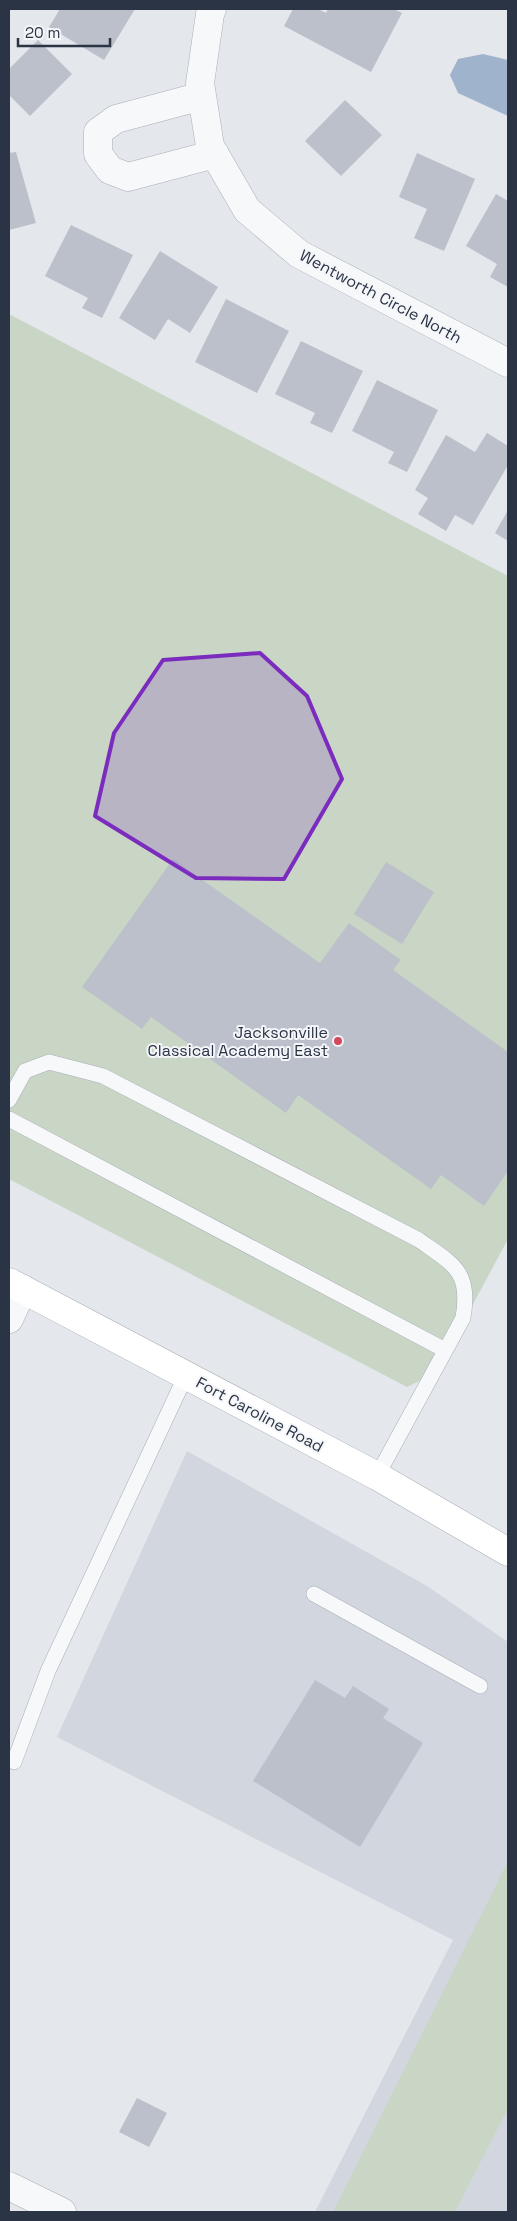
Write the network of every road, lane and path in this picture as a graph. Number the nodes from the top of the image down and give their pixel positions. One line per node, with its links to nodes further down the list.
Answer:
1 (212, 9): 2 (street)
2 (202, 96): 3 (street); 3 (street)
3 (213, 150): 4 (street, Wentworth Circle North)
4 (508, 363)
5 (9, 1100): 9 (lane)
6 (9, 1119): 9 (lane)
7 (16, 1286): 8 (street); 10 (street, Fort Caroline Road)
8 (9, 1319)
9 (445, 1350): 11 (lane)
10 (186, 1375): 11 (street, Fort Caroline Road); 15 (lane)
11 (376, 1476): 12 (street, Fort Caroline Road)
12 (508, 1552)
13 (314, 1594): 14 (lane)
14 (480, 1686)
15 (14, 1762)
16 (9, 2186): 17 (street)
17 (62, 2212)

